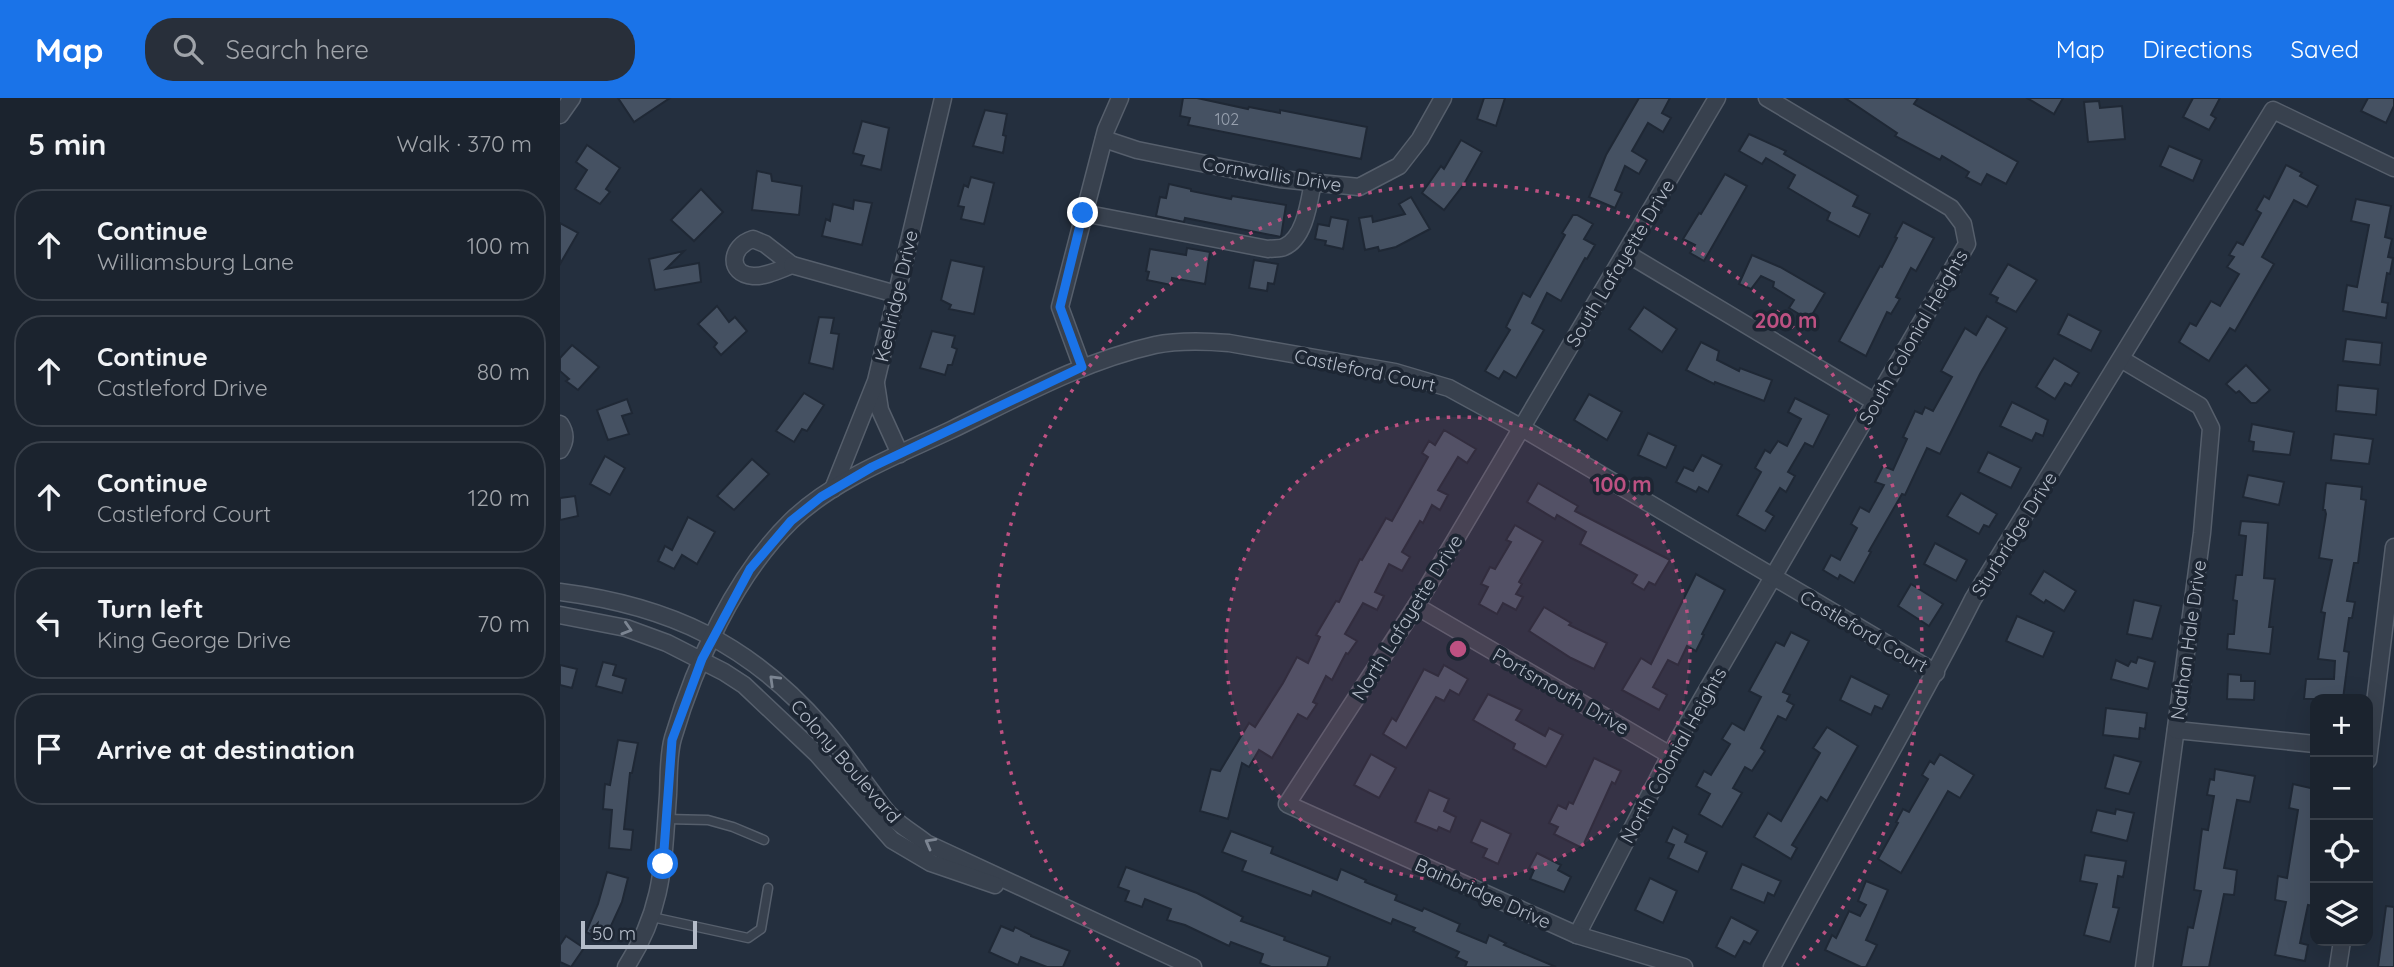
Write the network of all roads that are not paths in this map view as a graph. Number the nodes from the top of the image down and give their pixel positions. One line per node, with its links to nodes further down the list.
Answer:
1 (572, 98): 7 (street)
2 (943, 98): 14 (street, Keelridge Drive)
3 (1119, 98): 8 (street)
4 (1443, 98): 10 (street, Cornwallis Drive)
5 (1717, 98): 12 (street, South Lafayette Drive)
6 (1767, 98): 18 (street, South Colonial Heights)
7 (560, 115)
8 (1104, 139): 10 (street, Cornwallis Drive); 11 (street)
9 (2394, 168): 15 (street, Sturbridge Drive)
10 (1313, 182): 11 (street)
11 (1083, 213): 16 (street)
12 (1626, 253): 18 (street); 20 (street, South Lafayette Drive)
13 (792, 265): 14 (street)
14 (896, 294): 17 (street, Keelridge Drive)
15 (2121, 359): 31 (street, Sturbridge Drive); 33 (street, Nathan Hale Drive)
16 (1082, 367): 20 (street, Castleford Court); 22 (street, Castleford Court)
17 (876, 381): 22 (street); 23 (street, Keelridge Drive)
18 (1875, 402): 25 (street, South Colonial Heights)
19 (560, 424): 21 (street)
20 (1522, 428): 25 (street, Castleford Court); 27 (street, North Lafayette Drive)
21 (560, 450)
22 (900, 454): 23 (street, Castleford Court)
23 (833, 489): 29 (street, Castleford Court)
24 (2394, 547): 32 (street)
25 (1773, 577): 31 (street, Castleford Court); 35 (street, North Colonial Heights)
26 (560, 592): 29 (street, Colony Boulevard)
27 (1416, 607): 35 (street, Portsmouth Drive); 36 (street, North Lafayette Drive)
28 (560, 615): 30 (street, Colony Boulevard, one-way to 30)
29 (712, 637): 30 (street, Castleford Court); 40 (street, Colony Boulevard, one-way to 29)
30 (702, 659): 37 (street, Castleford Court); 40 (street, Colony Boulevard)
31 (1936, 673): 47 (street, Sturbridge Drive)
32 (2373, 713)
33 (2176, 730): 34 (street); 48 (street, Nathan Hale Drive)
34 (2310, 743)
35 (1670, 755): 42 (street, North Colonial Heights)
36 (1287, 804): 42 (street, Bainbridge Drive)
37 (666, 819): 38 (lane); 41 (street, Castleford Court)
38 (764, 840)
39 (768, 888): 41 (lane)
40 (1058, 904): 45 (street, Colony Boulevard)
41 (652, 917): 44 (street, Castleford Court)
42 (1577, 935): 46 (street, Bainbridge Drive)
43 (2341, 946): 49 (street)
44 (626, 967)
45 (1193, 967)
46 (1684, 967)
47 (1772, 967)
48 (2144, 967)
49 (2338, 967)

